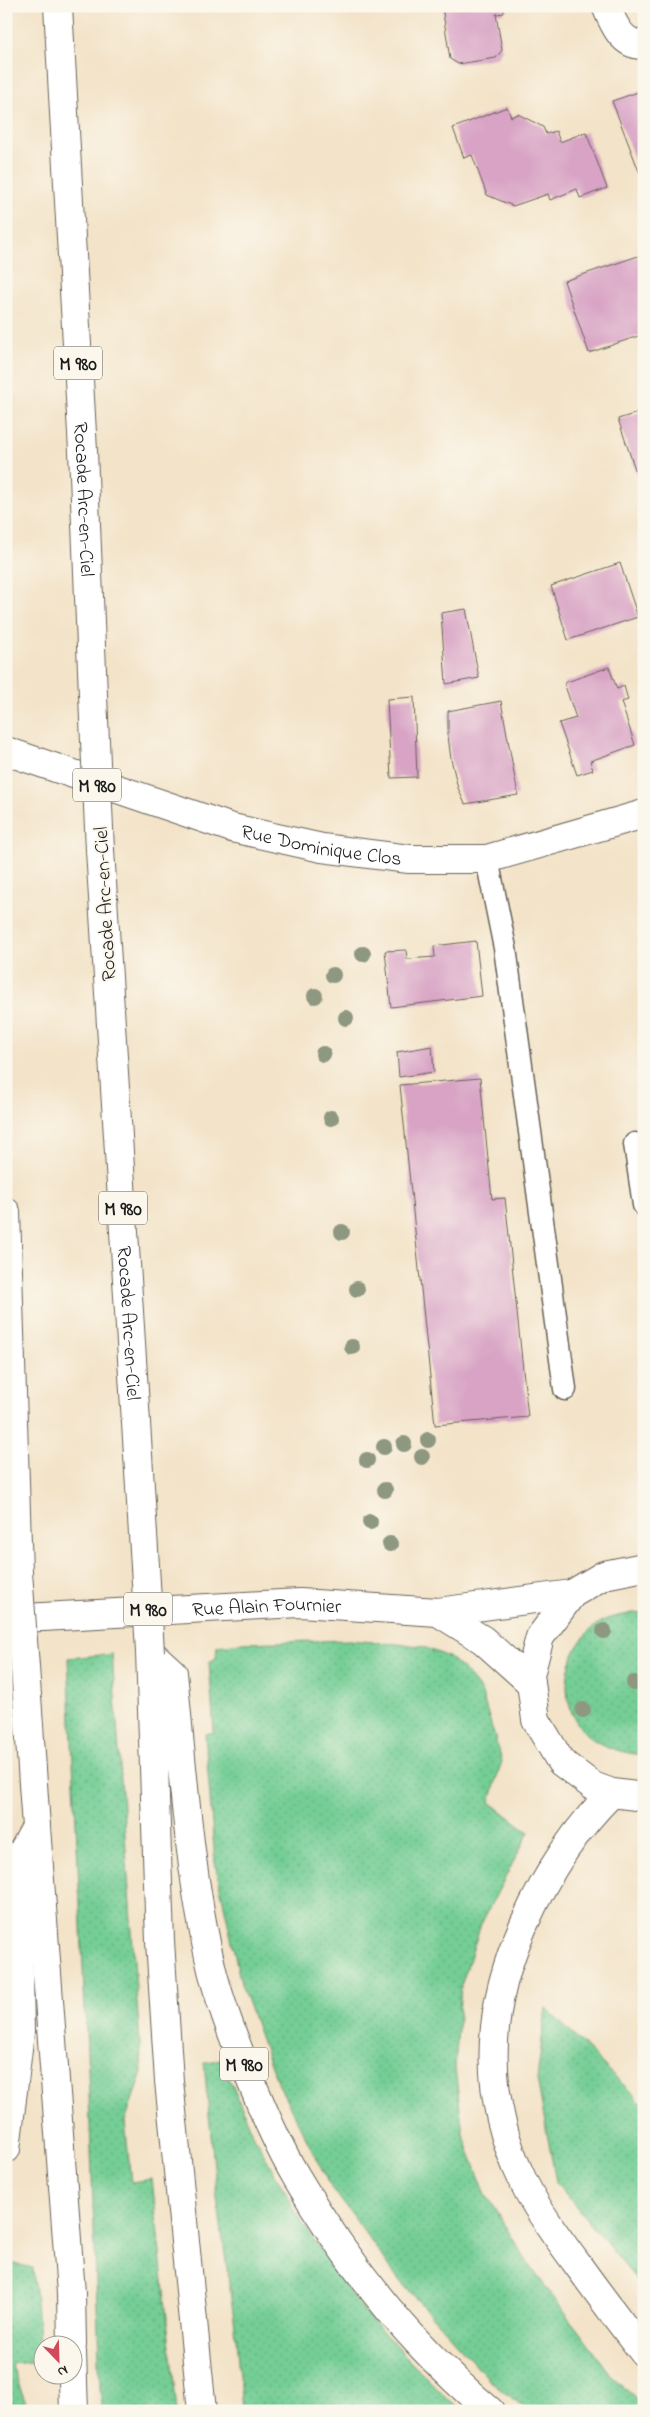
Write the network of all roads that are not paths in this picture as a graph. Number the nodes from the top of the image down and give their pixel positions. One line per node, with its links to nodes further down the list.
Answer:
1 (58, 6): 15 (main road, Rocade Arc-en-Ciel / M 980, bridge)
2 (606, 6): 3 (main road)
3 (644, 45)
4 (6, 751): 6 (main road, Rue Dominique Clos)
5 (644, 814): 6 (main road, Rue Dominique Clos)
6 (488, 859): 10 (lane)
7 (635, 1144): 8 (lane)
8 (644, 1205)
9 (6, 1212): 19 (main road, bridge)
10 (565, 1389)
11 (644, 1567): 12 (main road, Rue Alain Fournier)
12 (572, 1594): 13 (main road, Rue Alain Fournier); 16 (main road, Rue Alain Fournier)
13 (438, 1612): 14 (main road, Rue Alain Fournier); 16 (main road, Rue Alain Fournier)
14 (6, 1619)
15 (150, 1652): 25 (main road, M 980); 26 (main road, M 980)
16 (531, 1683): 17 (main road, Rue Alain Fournier)
17 (612, 1793): 18 (main road, Rue Alain Fournier); 22 (main road)
18 (644, 1798)
19 (36, 1827): 20 (main road); 21 (main road)
20 (6, 2149)
21 (72, 2334)
22 (644, 2353)
23 (73, 2384): 24 (main road)
24 (74, 2411)
25 (202, 2411)
26 (490, 2411)

